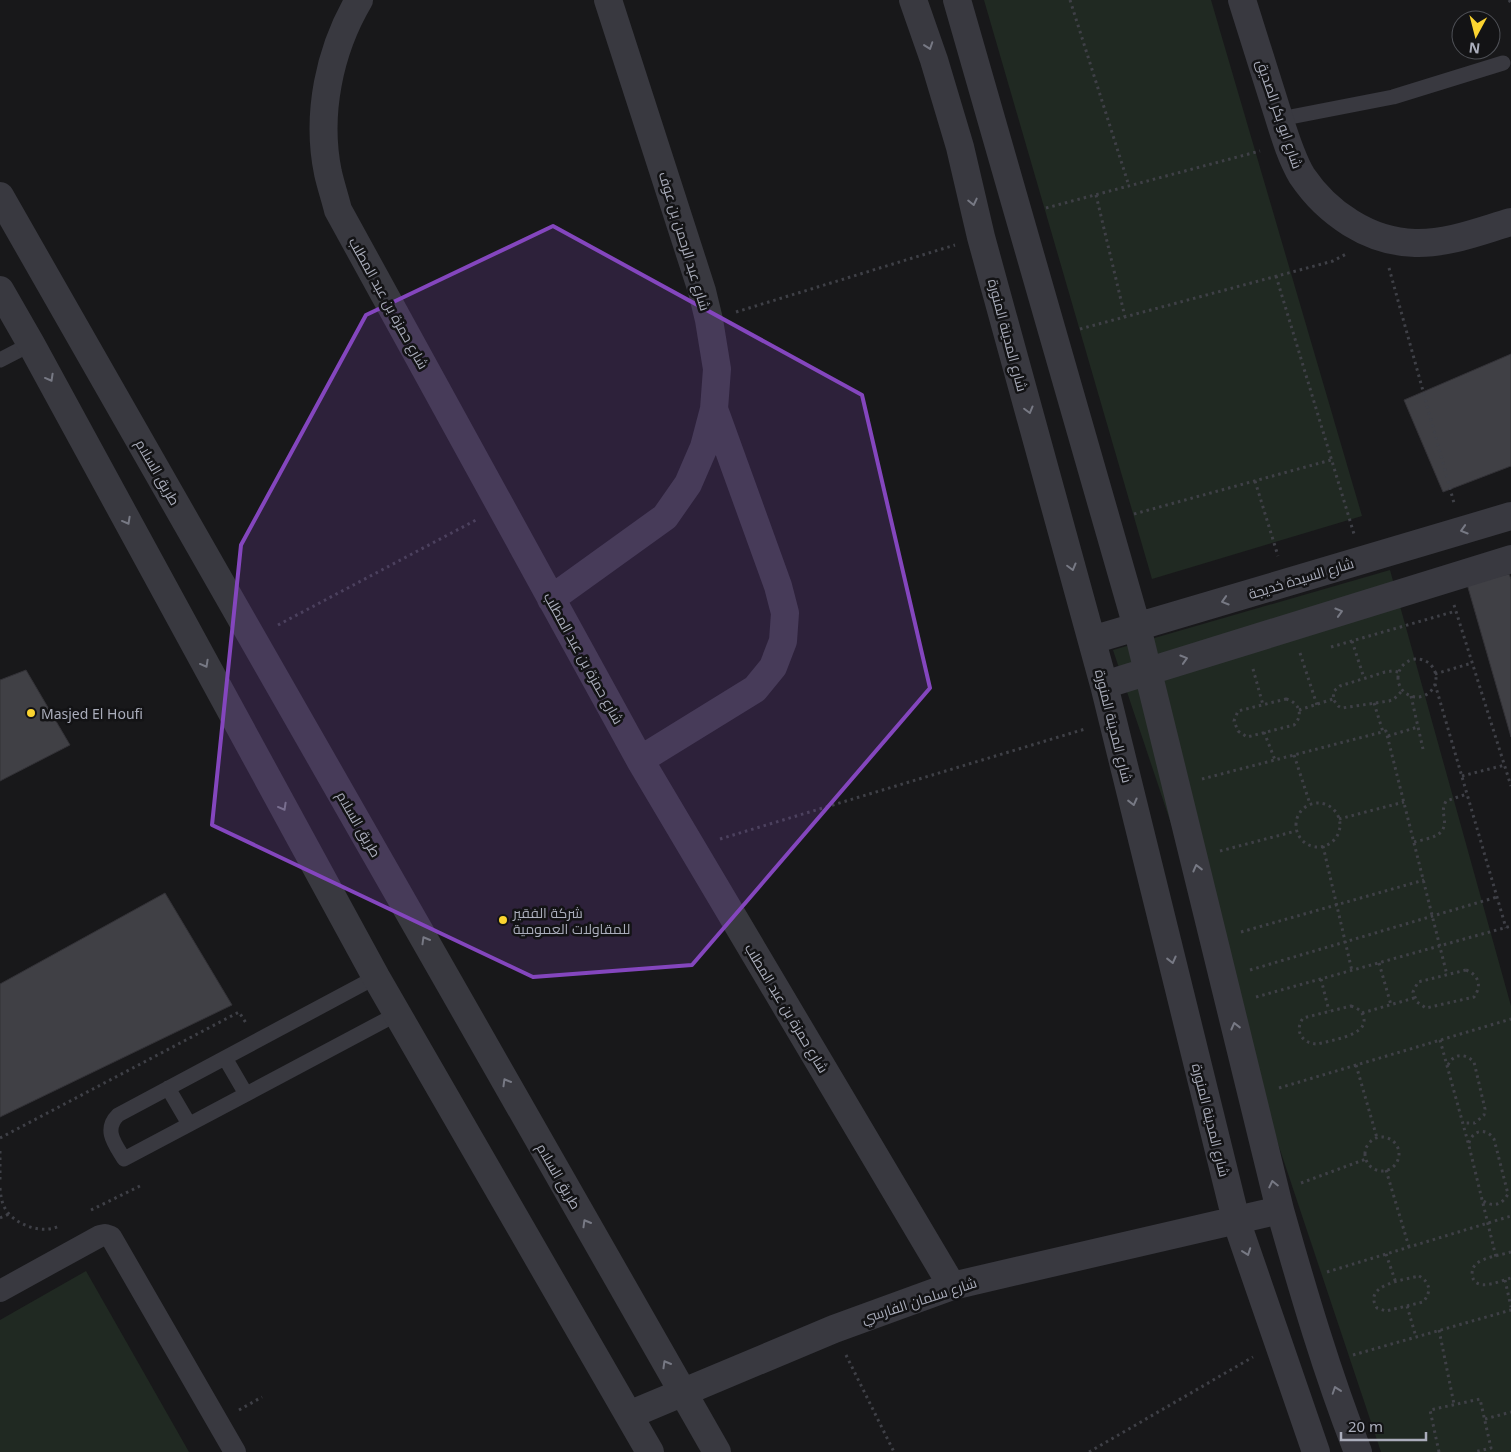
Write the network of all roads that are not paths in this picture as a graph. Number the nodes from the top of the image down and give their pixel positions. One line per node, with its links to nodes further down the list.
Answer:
1 (359, 0): 16 (street, شارع حمزة بن عبد المطلب)
2 (608, 0): 13 (street, شارع عبد الرحمن بن عوف)
3 (913, 0): 18 (street, شارع المدينة المنورة, one-way to 18)
4 (957, 0): 17 (street)
5 (1242, 0): 7 (street, شارع ابو بكر الصديق)
6 (1503, 64): 7 (lane)
7 (1284, 131): 9 (street, شارع ابو بكر الصديق)
8 (0, 196): 32 (street, طريق السلام, one-way to 8)
9 (1511, 222)
10 (0, 290): 11 (street)
11 (31, 344): 12 (lane); 22 (street, one-way to 22)
12 (0, 360)
13 (714, 409): 16 (street, شارع عبد الرحمن بن عوف); 21 (street)
14 (1511, 516): 17 (street, شارع السيدة خديجة, one-way to 17)
15 (1511, 559): 19 (street, one-way to 15)
16 (551, 599): 21 (street, شارع حمزة بن عبد المطلب)
17 (1137, 627): 18 (street, شارع السيدة خديجة); 19 (street)
18 (1092, 640): 20 (street, شارع المدينة المنورة)
19 (1149, 670): 20 (street); 28 (street, one-way to 19)
20 (1104, 685): 29 (street, شارع المدينة المنورة, one-way to 29)
21 (640, 760): 30 (street, شارع حمزة بن عبد المطلب)
22 (376, 977): 23 (street); 24 (lane)
23 (398, 1014): 26 (lane); 33 (street)
24 (225, 1058): 25 (lane); 26 (lane)
25 (168, 1088): 27 (lane); 27 (lane)
26 (246, 1094): 27 (lane)
27 (189, 1124)
28 (1277, 1201): 29 (street, شارع سلمان الفارسي); 38 (street, one-way to 28)
29 (1236, 1220): 30 (street, شارع سلمان الفارسي); 37 (street, شارع المدينة المنورة, one-way to 37)
30 (952, 1286): 32 (street, شارع سلمان الفارسي)
31 (0, 1291): 34 (street)
32 (683, 1393): 33 (street, شارع سلمان الفارسي); 36 (street, طريق السلام)
33 (629, 1415): 35 (street)
34 (235, 1452)
35 (650, 1452)
36 (717, 1452)
37 (1316, 1452)
38 (1358, 1452)

